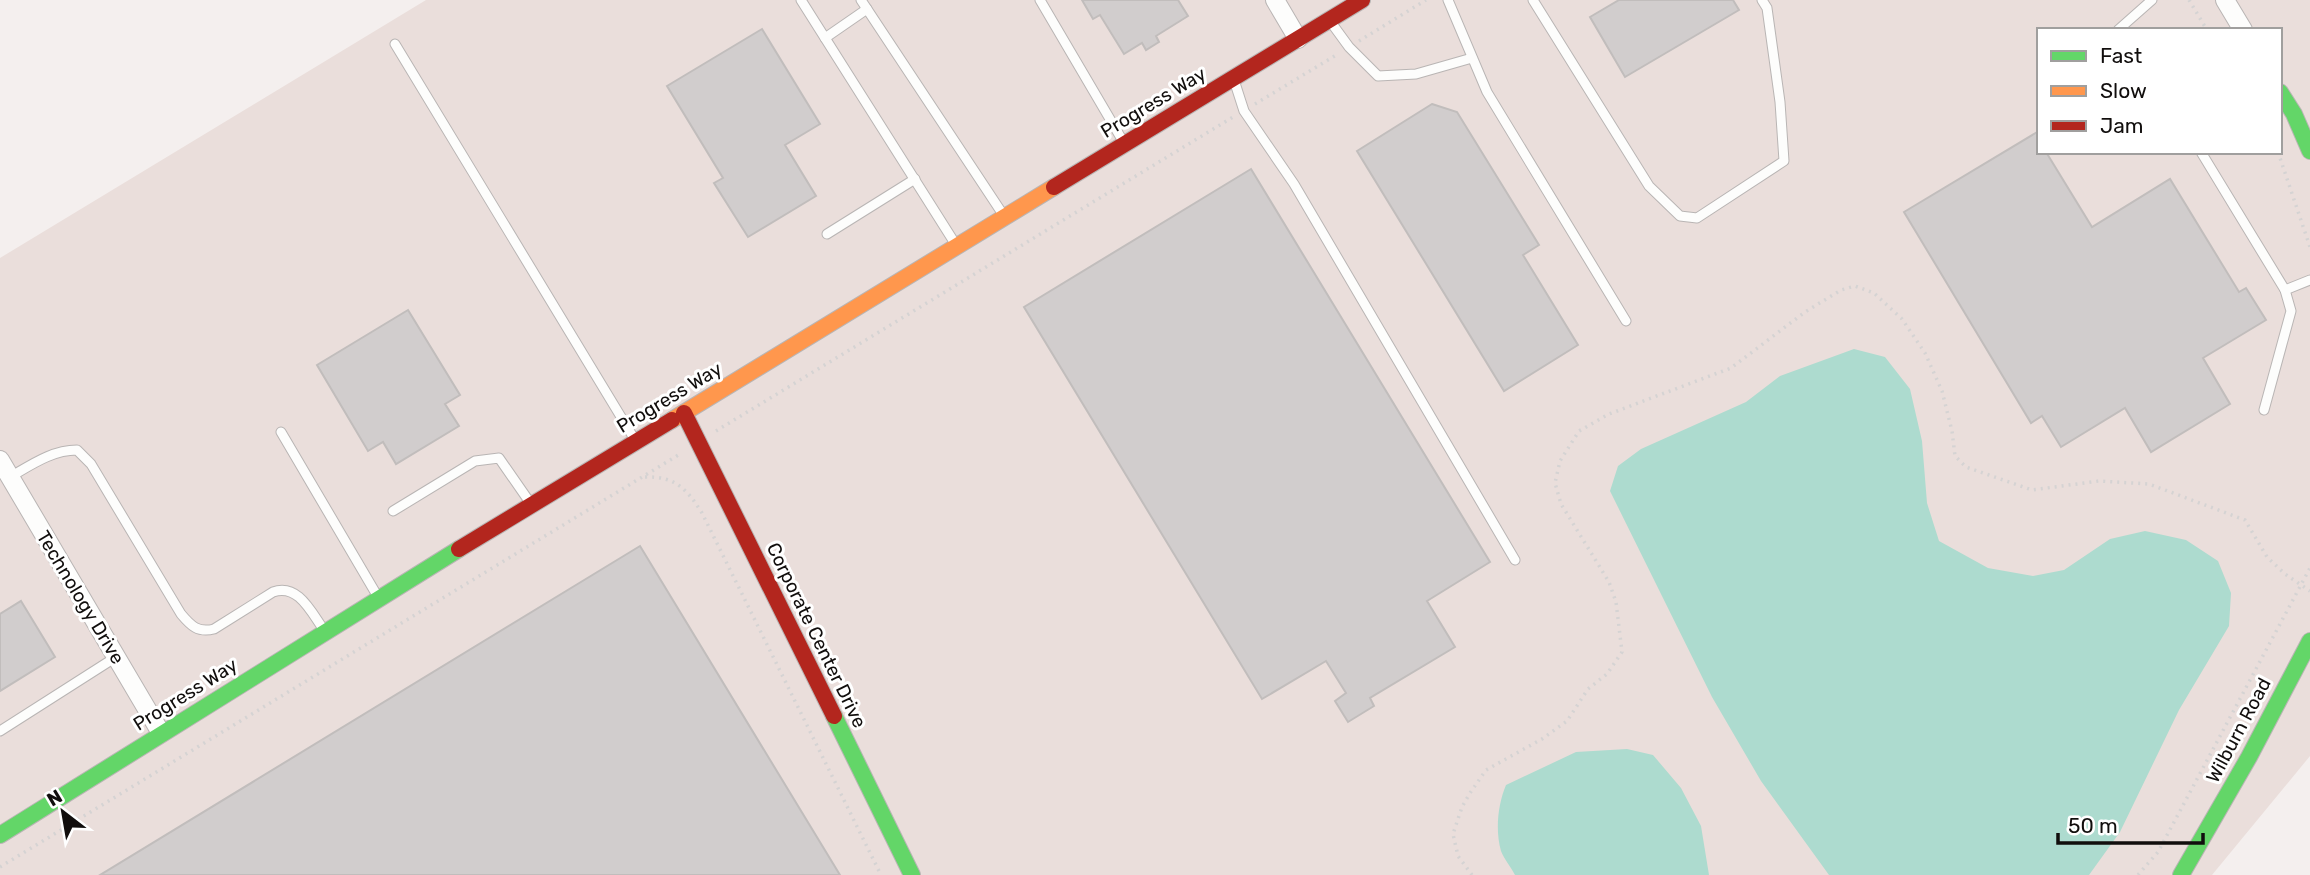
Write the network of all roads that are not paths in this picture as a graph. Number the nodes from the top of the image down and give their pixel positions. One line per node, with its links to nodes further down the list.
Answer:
1 (801, 0): 15 (lane)
2 (861, 0): 11 (lane)
3 (1040, 0): 21 (lane)
4 (1275, 0): 16 (street)
5 (1362, 0): 12 (street, Progress Way)
6 (1448, 0): 18 (lane)
7 (1534, 0): 8 (lane)
8 (1762, 0)
9 (2152, 0): 13 (lane)
10 (2225, 0): 14 (street)
11 (867, 9): 15 (lane); 25 (lane)
12 (1329, 20): 16 (street, Progress Way); 18 (lane)
13 (2120, 28)
14 (2242, 28)
15 (825, 38): 24 (lane)
16 (1298, 39): 19 (street, Progress Way)
17 (395, 44): 34 (lane)
18 (1472, 58): 30 (lane)
19 (1233, 78): 21 (street, Progress Way); 39 (lane)
20 (2282, 95): 22 (street)
21 (1125, 144): 25 (street, Progress Way)
22 (2310, 151)
23 (2203, 154): 29 (lane)
24 (915, 180): 26 (lane); 27 (lane)
25 (1005, 218): 27 (street, Progress Way)
26 (827, 234)
27 (957, 247): 32 (street, Progress Way)
28 (2310, 280): 29 (lane)
29 (2285, 290): 31 (lane)
30 (1626, 321)
31 (2264, 410)
32 (684, 412): 34 (street, Progress Way); 47 (street, Corporate Center Drive)
33 (281, 432): 40 (lane)
34 (636, 442): 37 (street, Progress Way)
35 (0, 460): 36 (street, Technology Drive)
36 (10, 477): 41 (lane); 43 (street, Technology Drive)
37 (532, 505): 38 (lane); 40 (street, Progress Way)
38 (393, 511)
39 (1515, 560)
40 (379, 598): 41 (street, Progress Way)
41 (325, 632): 45 (street, Progress Way)
42 (2310, 641): 48 (street, Wilburn Road)
43 (117, 657): 44 (lane); 45 (street, Technology Drive)
44 (0, 731)
45 (161, 733): 46 (street, Progress Way)
46 (2, 828)
47 (912, 875)
48 (2182, 875)

